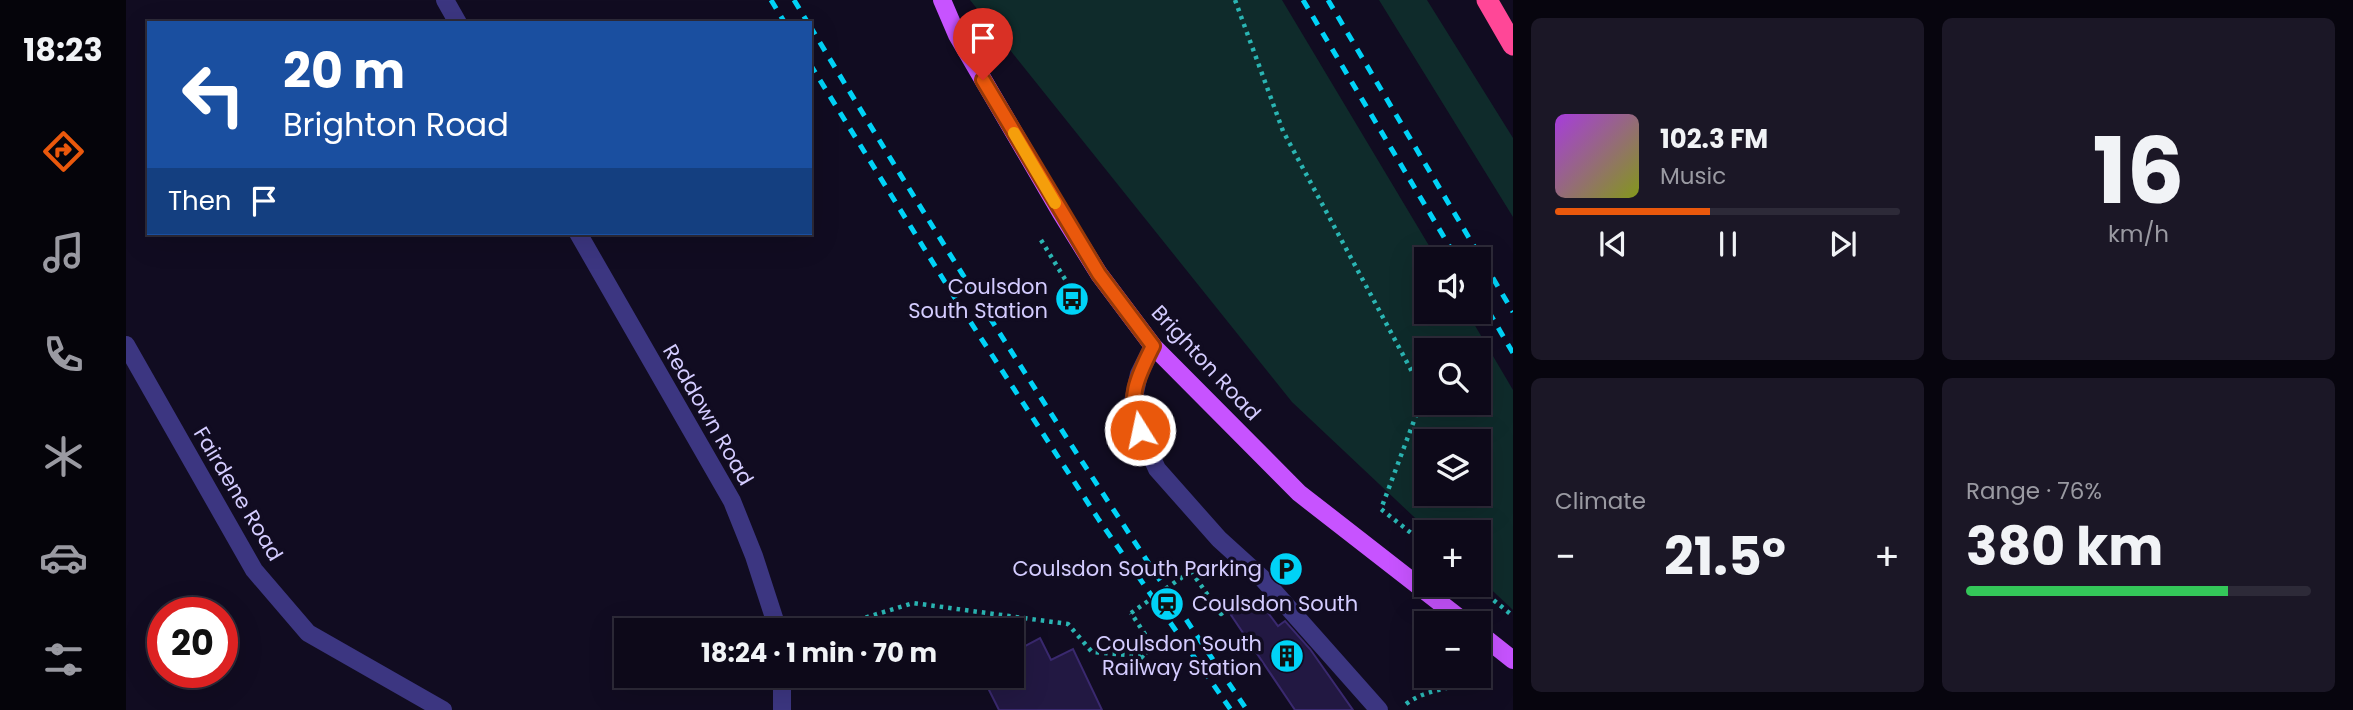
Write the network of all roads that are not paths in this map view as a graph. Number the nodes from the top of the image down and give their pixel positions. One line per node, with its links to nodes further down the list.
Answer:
1 (444, 0): 4 (street)
2 (942, 0): 8 (main road, Brighton Road)
3 (1487, 0): 5 (highway)
4 (457, 21)
5 (1513, 45)
6 (579, 235): 10 (street, Reddown Road)
7 (126, 345): 14 (street, Fairdene Road)
8 (1153, 346): 9 (main road, Brighton Road); 16 (street)
9 (1451, 611)
10 (774, 618)
11 (1491, 643): 12 (main road)
12 (1513, 660)
13 (782, 688): 15 (street)
14 (443, 710)
15 (782, 710)
16 (1379, 710)

